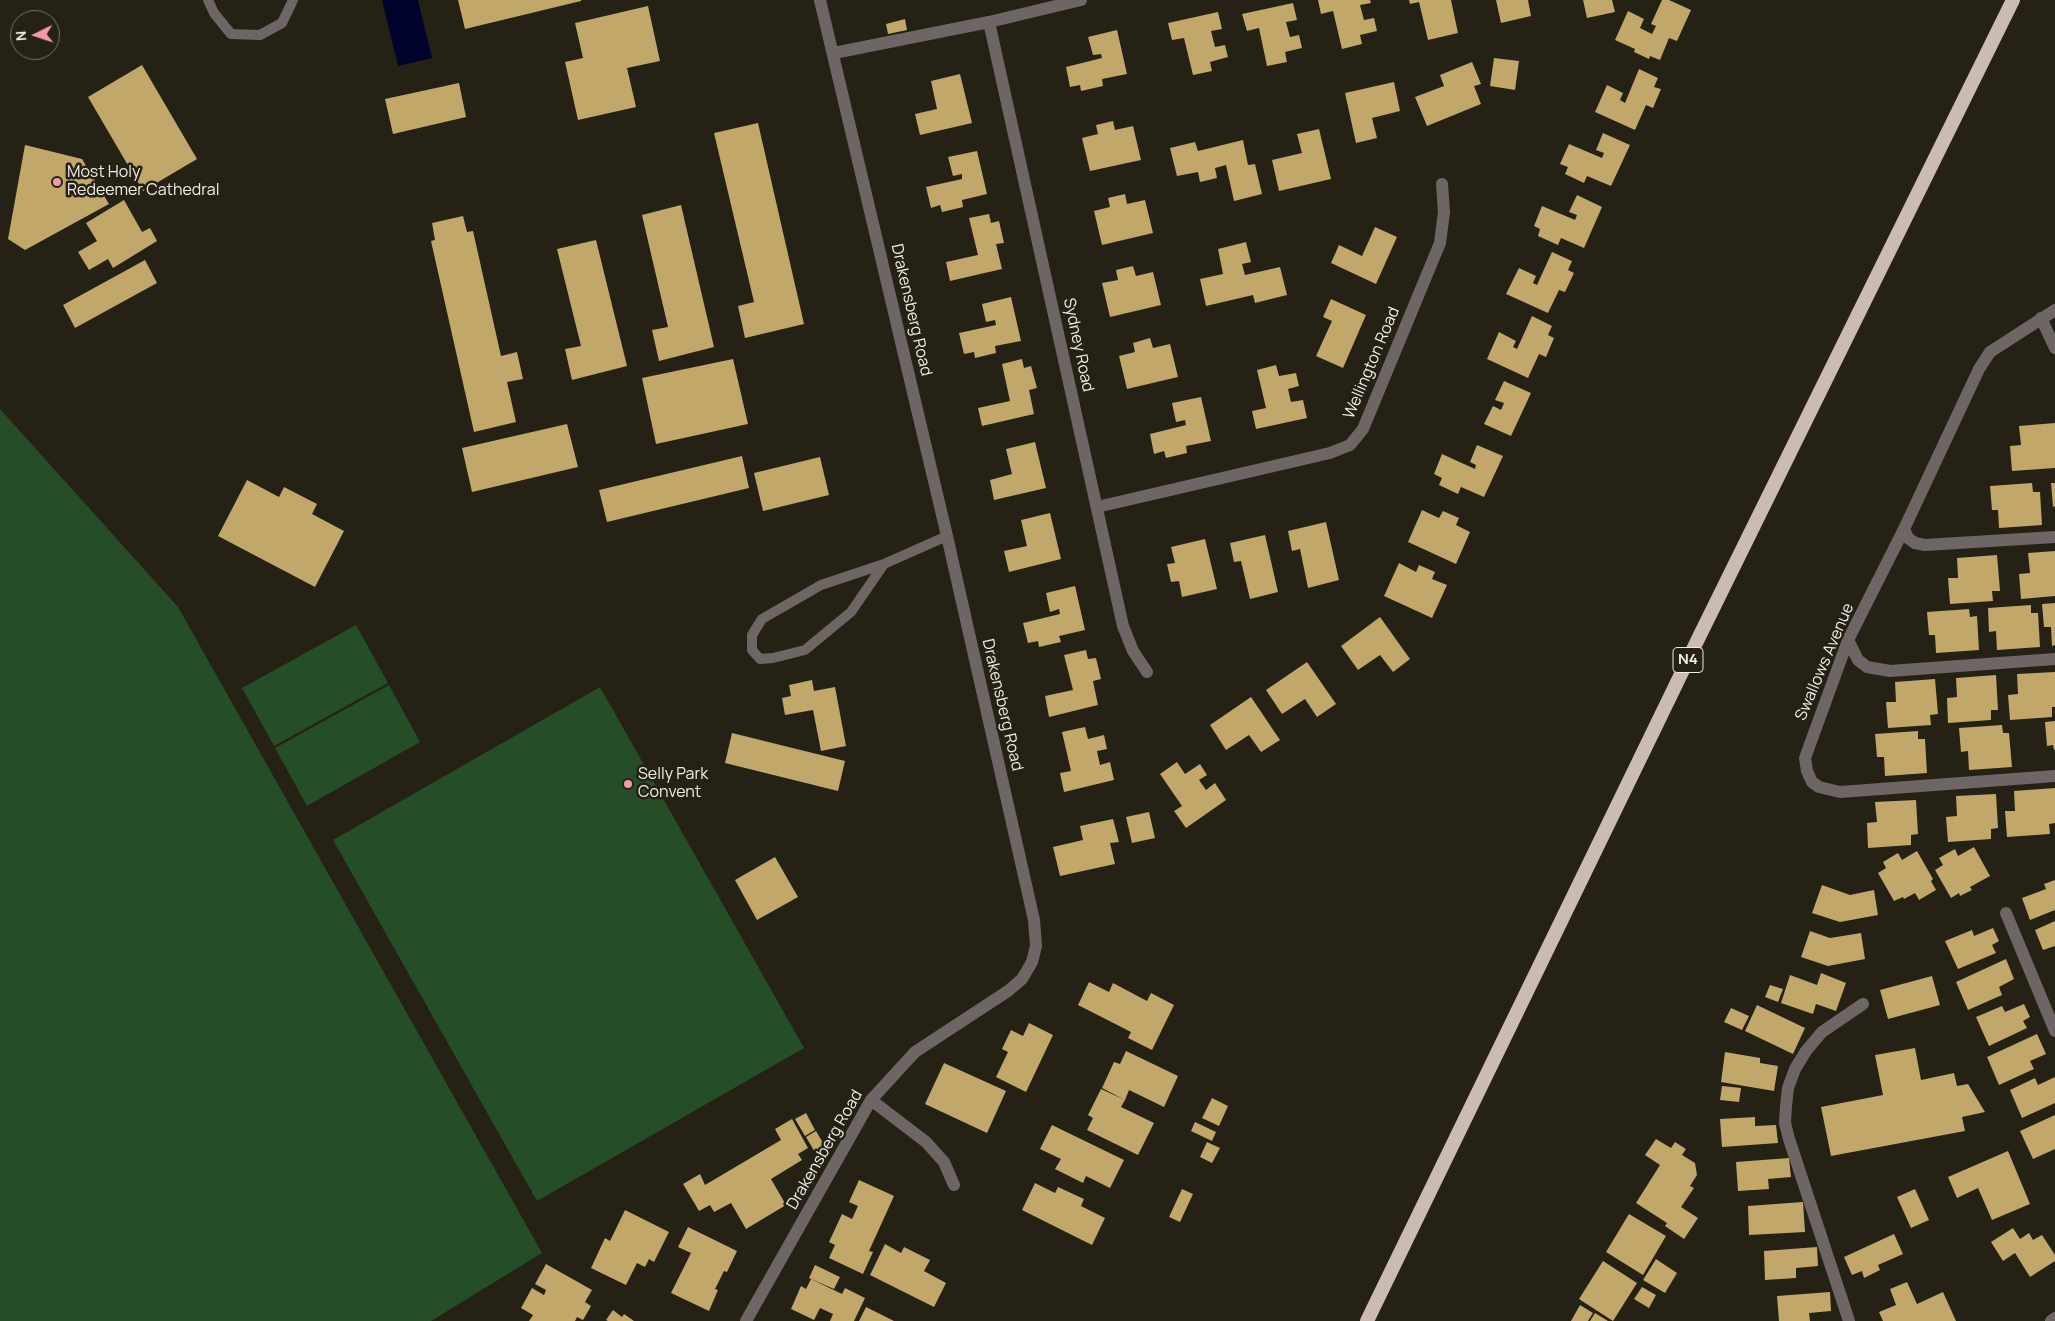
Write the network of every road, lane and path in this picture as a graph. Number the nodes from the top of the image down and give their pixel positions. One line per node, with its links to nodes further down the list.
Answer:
1 (208, 0): 2 (lane)
2 (294, 0)
3 (820, 0): 7 (street, Drakensberg Road)
4 (1081, 0): 6 (street)
5 (2013, 0): 28 (highway, N4)
6 (990, 22): 7 (street); 12 (street, Sydney Road)
7 (834, 53): 14 (street, Drakensberg Road)
8 (1442, 184): 12 (street, Wellington Road)
9 (2055, 310): 10 (street, Swallows Avenue)
10 (2041, 318): 11 (street); 13 (street, Swallows Avenue)
11 (2055, 348)
12 (1097, 507): 19 (street, Sydney Road)
13 (1904, 529): 15 (street); 17 (street, Swallows Avenue)
14 (947, 536): 16 (lane); 24 (street, Drakensberg Road)
15 (2055, 537)
16 (884, 564): 16 (lane)
17 (1848, 640): 18 (street); 20 (street, Swallows Avenue)
18 (2055, 659)
19 (1146, 672)
20 (2055, 776)
21 (2006, 913): 23 (street)
22 (1863, 1004): 29 (street)
23 (2055, 1031)
24 (871, 1100): 25 (street); 27 (street, Drakensberg Road)
25 (954, 1185)
26 (2055, 1318): 30 (street)
27 (746, 1321)
28 (1367, 1321)
29 (1849, 1321)
30 (2050, 1321)

